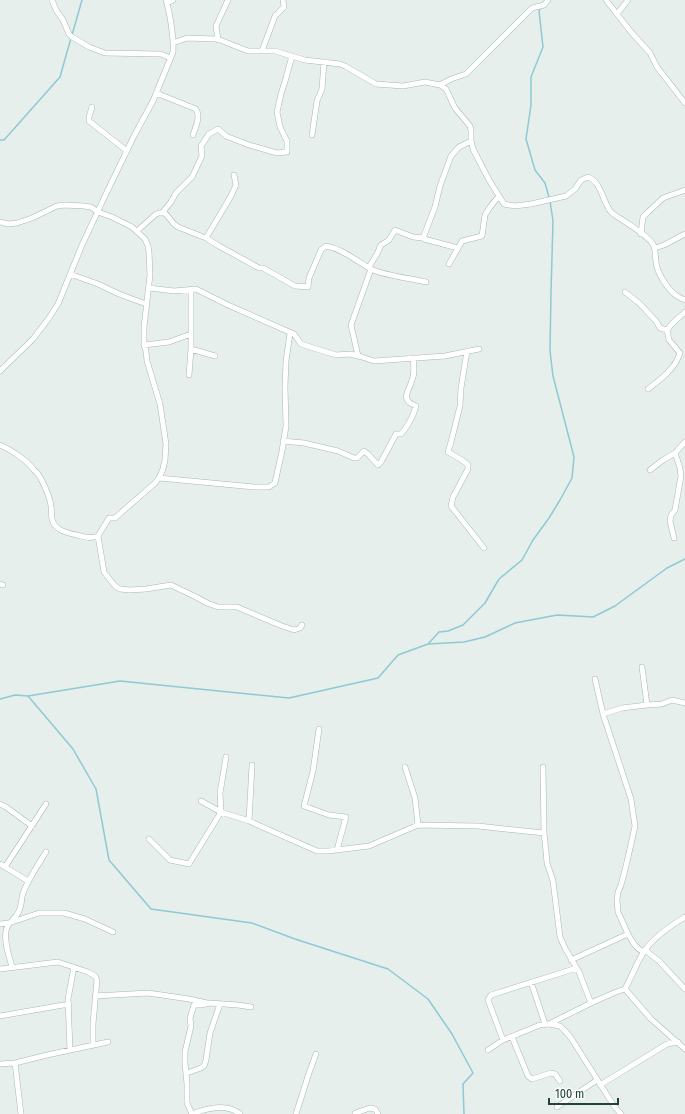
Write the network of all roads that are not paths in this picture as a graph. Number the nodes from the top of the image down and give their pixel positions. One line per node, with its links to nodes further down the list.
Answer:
1 (52, 0): 14 (street)
2 (173, 0): 8 (street)
3 (228, 0): 10 (street)
4 (283, 0): 12 (street)
5 (548, 0): 16 (street)
6 (606, 0): 9 (street)
7 (628, 0): 9 (street)
8 (167, 1): 11 (street)
9 (617, 14): 18 (street)
10 (218, 40): 11 (street); 12 (street)
11 (173, 43): 14 (street)
12 (262, 50): 13 (street)
13 (292, 56): 15 (street); 28 (street)
14 (170, 58): 17 (street)
15 (324, 62): 16 (street); 21 (street)
16 (440, 85): 22 (street)
17 (156, 93): 20 (street); 23 (street)
18 (685, 103)
19 (92, 107): 23 (street)
20 (192, 135)
21 (312, 135)
22 (471, 141): 26 (street); 34 (street)
23 (127, 151): 27 (street)
24 (234, 175): 33 (street)
25 (685, 190): 31 (street)
26 (499, 196): 31 (street); 35 (street)
27 (98, 212): 29 (street); 30 (street); 39 (street)
28 (162, 212): 30 (street); 33 (street)
29 (0, 222)
30 (137, 231): 41 (street)
31 (641, 234): 36 (street)
32 (685, 234): 36 (street)
33 (206, 238): 38 (street)
34 (423, 238): 35 (street); 38 (street)
35 (458, 248): 37 (street)
36 (655, 248): 44 (street)
37 (449, 264)
38 (370, 268): 40 (street); 55 (street)
39 (70, 274): 45 (street); 57 (street)
40 (426, 282)
41 (149, 288): 42 (street); 45 (street)
42 (191, 290): 48 (street); 49 (street)
43 (625, 292): 47 (street)
44 (685, 300)
45 (146, 304): 50 (street)
46 (685, 312): 47 (street)
47 (667, 330): 59 (street)
48 (290, 333): 55 (street); 60 (street)
49 (191, 334): 50 (street); 52 (street)
50 (144, 345): 65 (street)
51 (479, 349): 53 (street)
52 (191, 350): 54 (street); 58 (street)
53 (466, 351): 56 (street); 68 (street)
54 (215, 356)
55 (358, 356): 56 (street)
56 (413, 358): 60 (street)
57 (0, 371)
58 (189, 374)
59 (648, 389)
60 (284, 441): 65 (street)
61 (685, 442): 63 (street)
62 (0, 445): 66 (street)
63 (676, 453): 64 (street); 67 (street)
64 (650, 470)
65 (159, 478): 66 (street)
66 (98, 536): 69 (street)
67 (674, 538)
68 (484, 548)
69 (302, 625)
70 (642, 667): 73 (street)
71 (595, 679): 74 (street)
72 (685, 703): 73 (street)
73 (647, 705): 74 (street)
74 (603, 714): 98 (street)
75 (319, 729): 89 (street)
76 (226, 757): 83 (street)
77 (252, 765): 84 (street)
78 (404, 767): 85 (street)
79 (543, 767): 87 (street)
80 (201, 801): 83 (street)
81 (0, 804): 86 (street)
82 (46, 804): 86 (street)
83 (221, 812): 84 (street); 88 (street)
84 (249, 821): 89 (street)
85 (418, 825): 87 (street); 89 (street)
86 (32, 826): 92 (street)
87 (544, 833): 100 (street)
88 (149, 839)
89 (337, 850)
90 (46, 852): 93 (street)
91 (0, 864): 92 (street)
92 (6, 866): 93 (street)
93 (28, 881): 95 (street)
94 (685, 917): 99 (street)
95 (9, 922): 96 (street); 97 (street); 101 (street)
96 (0, 924)
97 (113, 932)
98 (628, 934): 99 (street); 100 (street)
99 (644, 951): 106 (street); 107 (street)
100 (571, 960): 103 (street)
101 (12, 967): 102 (street); 104 (street)
102 (74, 967): 108 (street); 111 (street)
103 (577, 968): 105 (street); 110 (street)
104 (0, 969)
105 (531, 982): 115 (street); 117 (street)
106 (625, 989): 110 (street); 119 (street)
107 (685, 989)
108 (95, 996): 109 (street); 120 (street)
109 (210, 1003): 112 (street); 127 (street)
110 (591, 1003): 115 (street)
111 (69, 1004): 114 (street); 122 (street)
112 (220, 1004): 113 (street); 127 (street)
113 (251, 1007)
114 (0, 1016)
115 (547, 1024): 116 (street); 128 (street)
116 (512, 1037): 117 (street); 129 (street)
117 (503, 1040): 123 (street)
118 (108, 1042): 120 (street)
119 (678, 1042): 121 (street); 130 (street)
120 (93, 1044): 122 (street)
121 (685, 1048)
122 (70, 1050): 125 (street)
123 (488, 1050)
124 (316, 1054): 136 (street)
125 (14, 1063): 126 (street); 133 (street)
126 (0, 1064)
127 (187, 1073): 134 (street)
128 (597, 1080): 130 (street); 131 (street)
129 (560, 1081)
130 (600, 1085): 138 (street)
131 (557, 1107)
132 (355, 1113): 137 (street)
133 (21, 1114)
134 (192, 1114): 135 (street)
135 (241, 1114)
136 (296, 1114)
137 (378, 1114)
138 (621, 1114)

